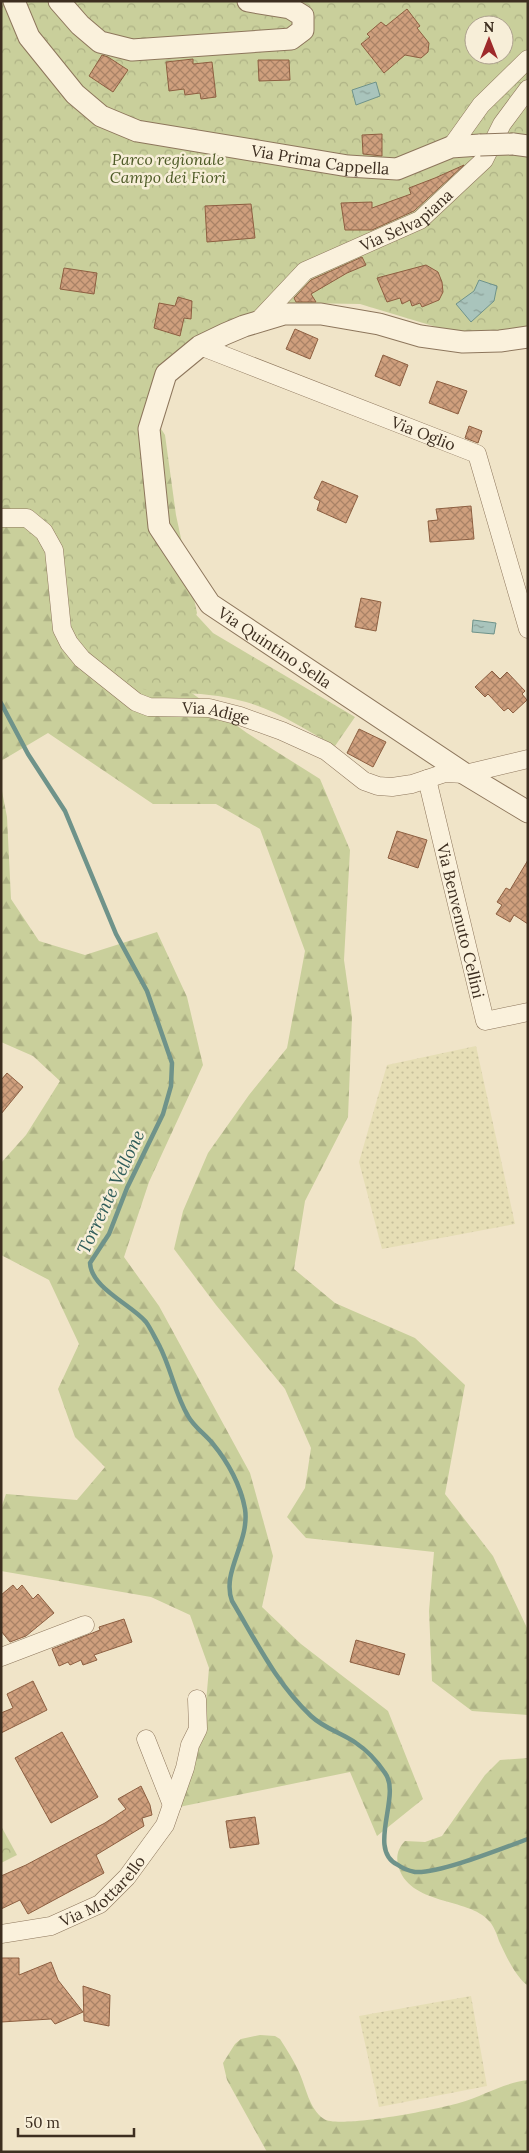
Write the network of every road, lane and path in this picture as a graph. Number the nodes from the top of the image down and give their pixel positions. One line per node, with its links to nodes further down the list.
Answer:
1 (59, 1): 2 (street)
2 (248, 1)
3 (14, 2): 7 (street, Via Prima Cappella)
4 (528, 59): 7 (street)
5 (528, 89): 8 (street, Via Selvapiana)
6 (520, 145): 7 (street, bridge)
7 (451, 147)
8 (257, 322): 9 (street, Via Quintino Sella); 10 (street, Via Quintino Sella)
9 (528, 337)
10 (200, 346): 12 (street, Via Oglio); 14 (street, Via Quintino Sella)
11 (1, 518): 15 (street, Via Adige)
12 (528, 630)
13 (528, 759): 14 (street, Via Adige)
14 (465, 774): 15 (street, Via Adige); 16 (street)
15 (427, 778): 17 (street, Via Benvenuto Cellini)
16 (528, 812)
17 (528, 1012)
18 (85, 1624): 19 (street)
19 (1, 1657)
20 (197, 1699): 22 (street, Via Mottarello)
21 (146, 1739): 22 (street)
22 (172, 1805): 23 (street, Via Mottarello)
23 (1, 1934)

